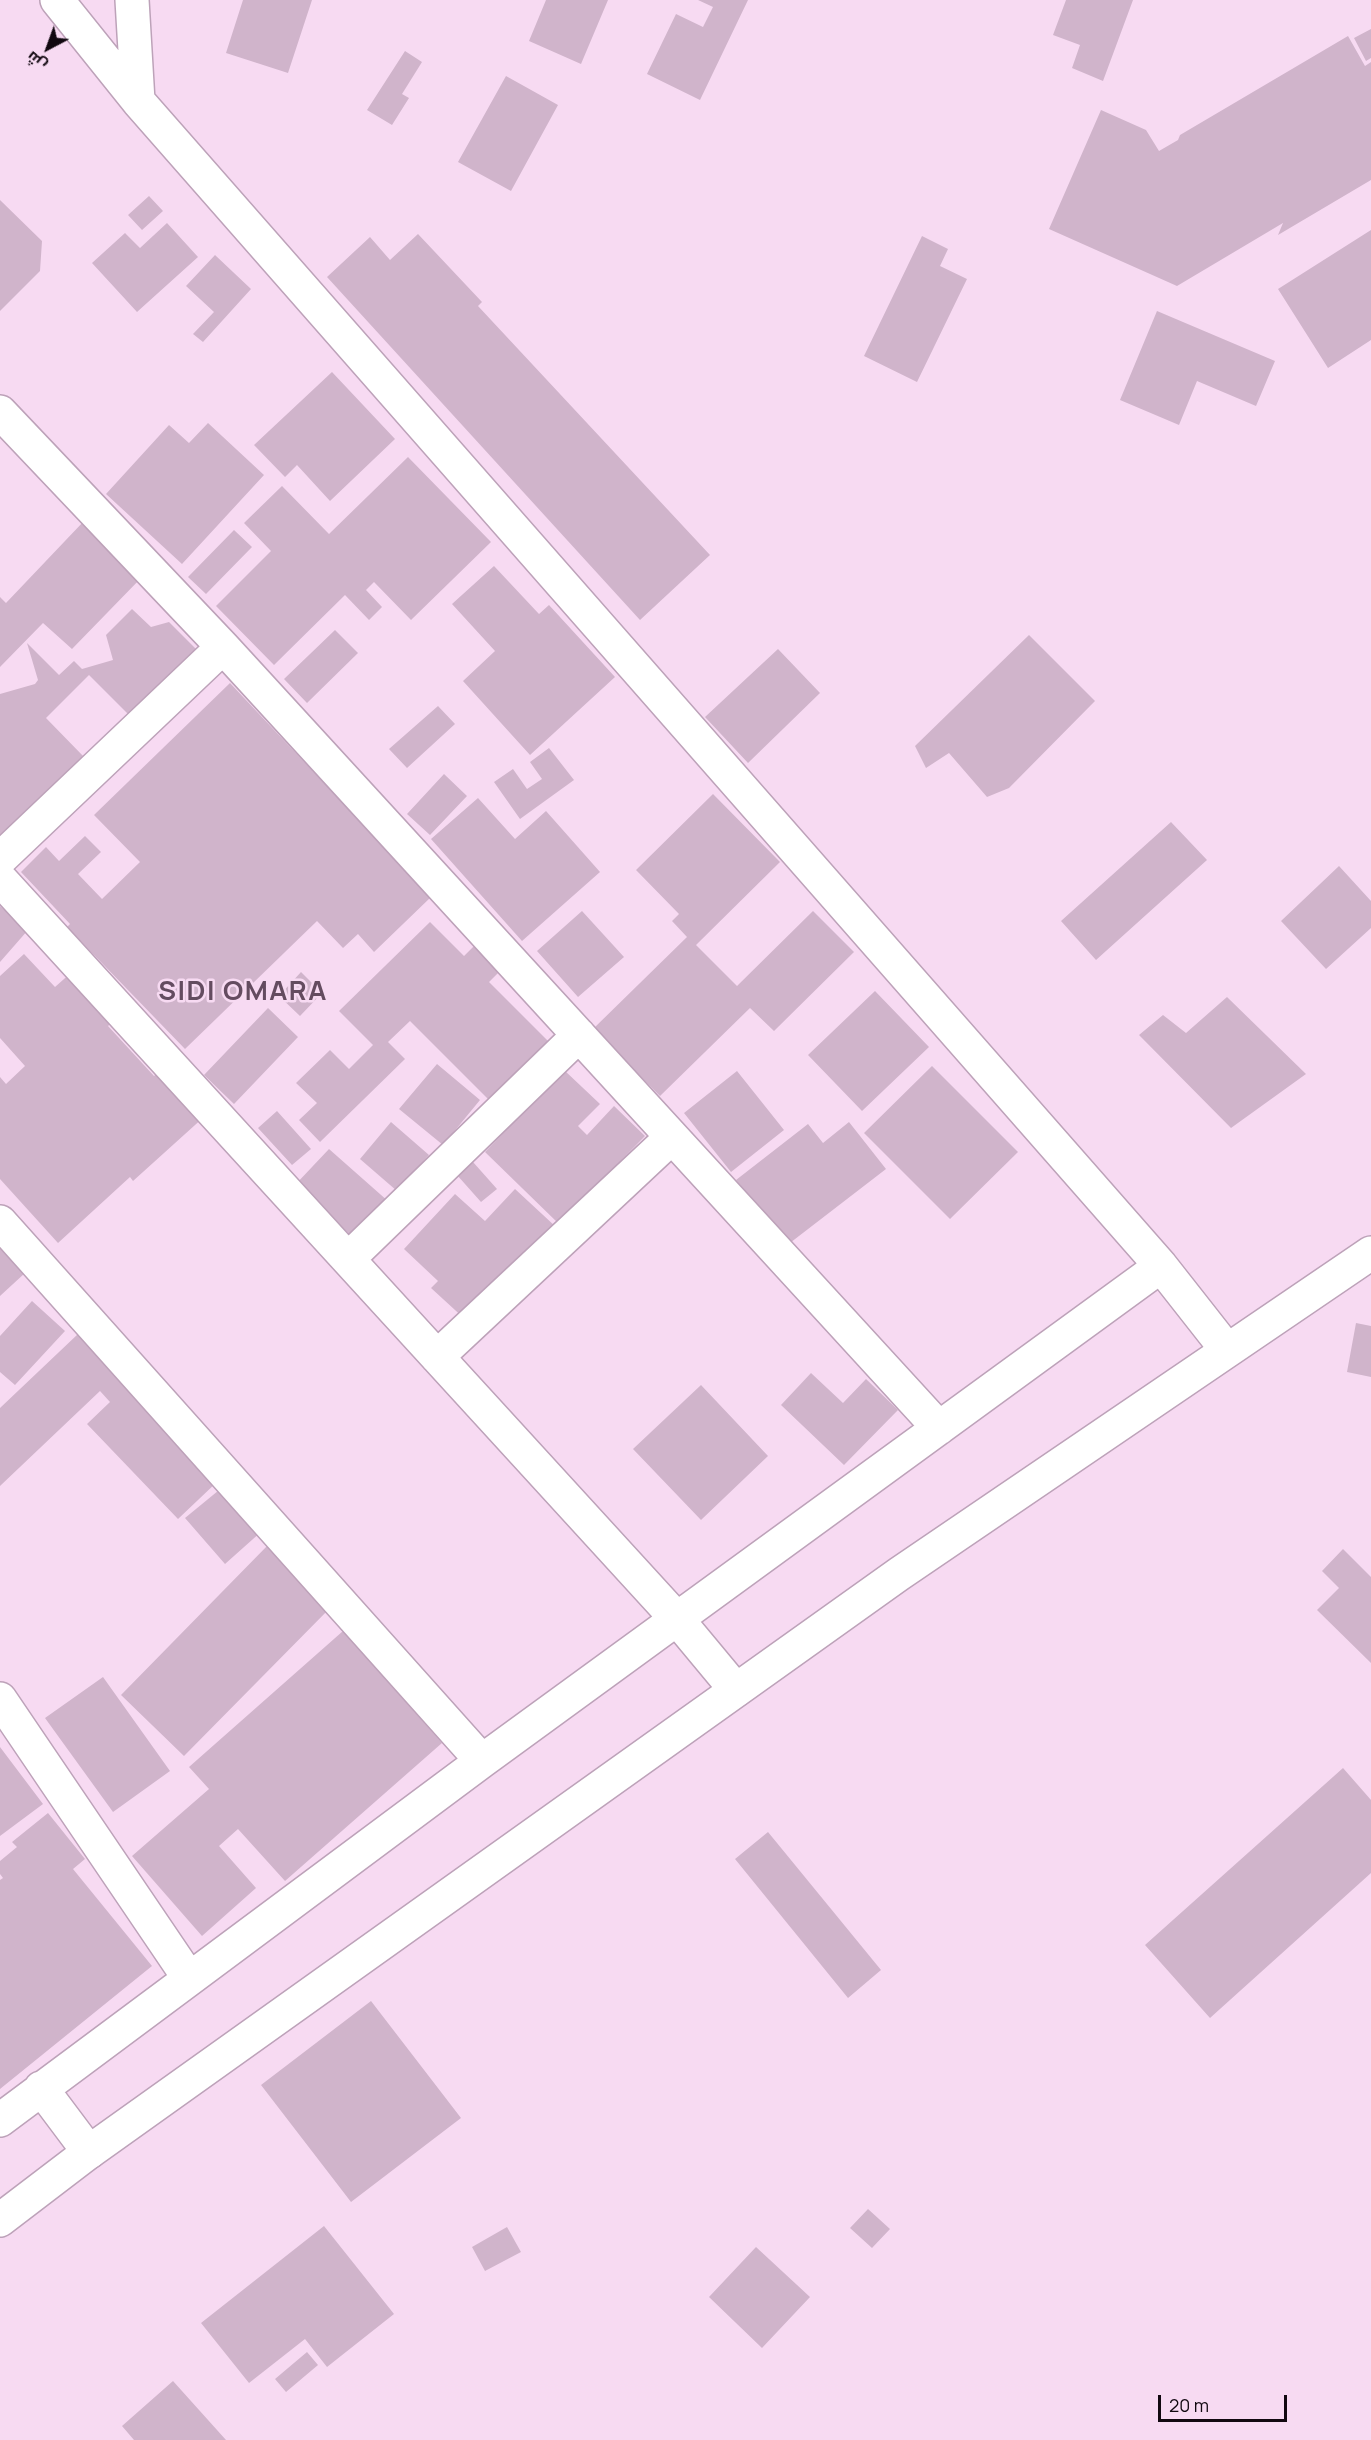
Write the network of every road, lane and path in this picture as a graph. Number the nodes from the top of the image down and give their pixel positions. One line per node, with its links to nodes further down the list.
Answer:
1 (57, 0): 3 (street)
2 (132, 0): 3 (street)
3 (138, 101): 13 (street)
4 (7, 433): 5 (street)
5 (223, 647): 6 (street); 8 (street)
6 (0, 859)
7 (0, 879): 12 (street)
8 (579, 1035): 9 (street); 12 (street)
9 (672, 1137): 15 (street); 16 (street)
10 (0, 1222): 20 (street)
11 (1371, 1253): 14 (street)
12 (348, 1259): 15 (street)
13 (1161, 1266): 14 (street); 16 (street)
14 (1227, 1350): 18 (street)
15 (438, 1357): 17 (street)
16 (939, 1428): 17 (street)
17 (677, 1619): 18 (street); 20 (street)
18 (736, 1690): 24 (street)
19 (0, 1699): 21 (street)
20 (482, 1761): 21 (street)
21 (189, 1978): 22 (street)
22 (41, 2088): 23 (street); 24 (street)
23 (0, 2120)
24 (89, 2152): 25 (street)
25 (0, 2220)

